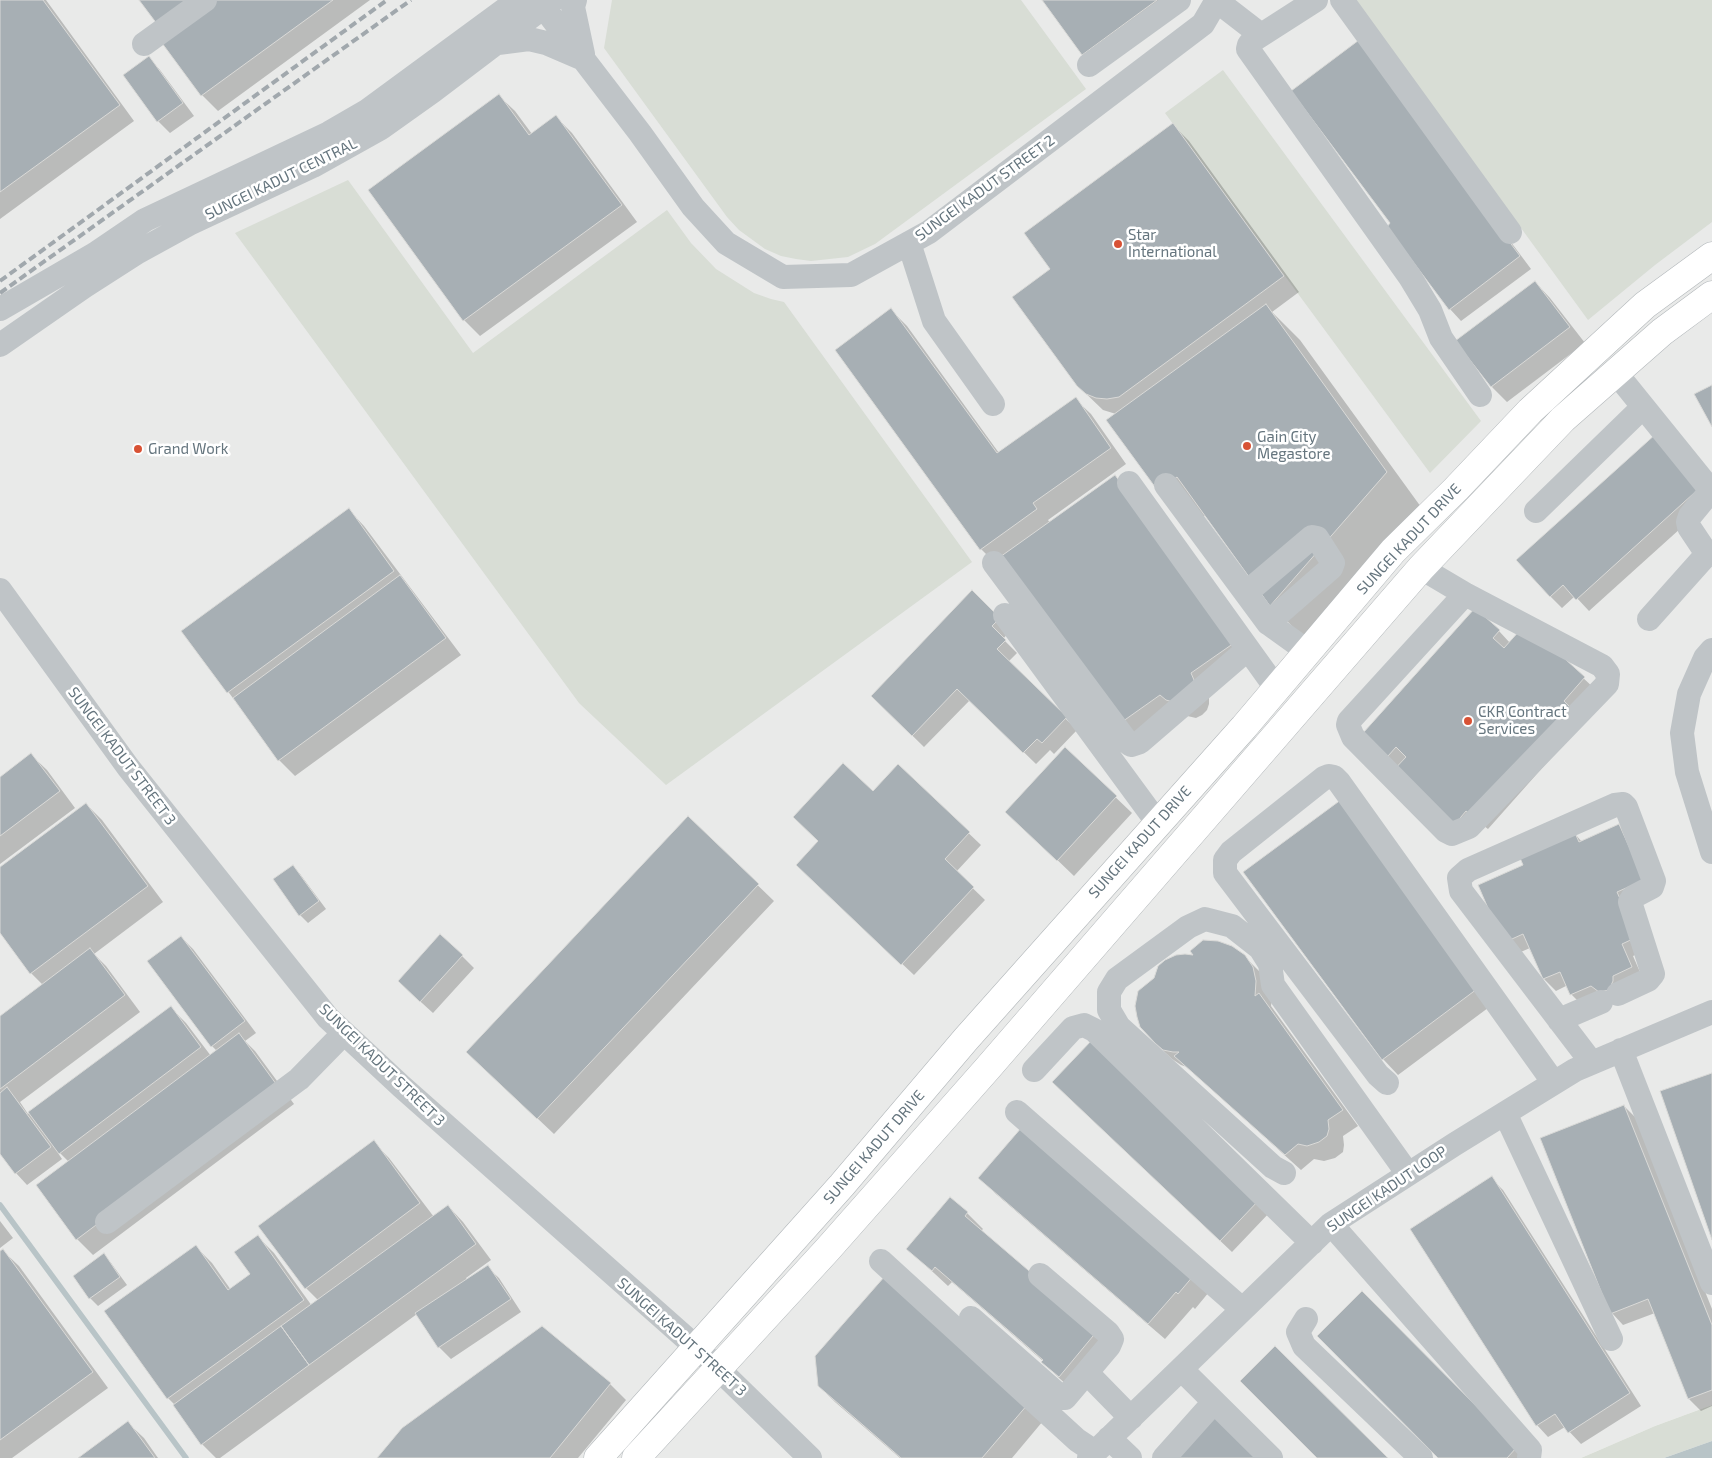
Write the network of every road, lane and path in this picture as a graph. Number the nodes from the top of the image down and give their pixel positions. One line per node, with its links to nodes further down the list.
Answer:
1 (205, 0): 13 (street)
2 (492, 0): 10 (street)
3 (518, 0): 10 (street, SUNGEI KADUT CENTRAL)
4 (576, 0): 14 (street)
5 (1179, 0): 15 (street)
6 (1217, 0): 11 (street); 17 (street, SUNGEI KADUT STREET 2)
7 (1316, 0): 11 (street)
8 (1342, 0): 16 (street)
9 (545, 2): 12 (street, SUNGEI KADUT CENTRAL); 14 (street, SUNGEI KADUT STREET 2)
10 (481, 25): 20 (street, SUNGEI KADUT CENTRAL)
11 (1262, 35): 23 (street)
12 (498, 43): 14 (street); 21 (street, SUNGEI KADUT CENTRAL)
13 (144, 44)
14 (584, 60): 17 (street, SUNGEI KADUT STREET 2)
15 (1089, 65)
16 (1510, 232)
17 (909, 243): 24 (street)
18 (1712, 256): 40 (main road, SUNGEI KADUT DRIVE)
19 (1712, 295): 22 (main road, SUNGEI KADUT DRIVE)
20 (0, 309)
21 (0, 345)
22 (1616, 373): 25 (street); 31 (main road, SUNGEI KADUT DRIVE)
23 (1480, 395)
24 (993, 404)
25 (1643, 407): 28 (street); 29 (street)
26 (1129, 483): 38 (street)
27 (1166, 485): 33 (street)
28 (1536, 511)
29 (1709, 554): 36 (street)
30 (994, 563): 38 (street)
31 (1421, 568): 34 (street); 67 (main road, SUNGEI KADUT DRIVE)
32 (0, 590): 46 (street, SUNGEI KADUT STREET 3)
33 (1246, 593): 37 (street); 37 (street)
34 (1465, 594): 34 (street)
35 (1005, 615): 42 (street)
36 (1649, 619)
37 (1268, 622): 40 (street)
38 (1248, 649): 41 (street)
39 (1712, 650): 43 (street)
40 (1307, 651): 41 (main road, SUNGEI KADUT DRIVE)
41 (1276, 688): 42 (main road, SUNGEI KADUT DRIVE)
42 (1157, 822): 66 (main road, SUNGEI KADUT DRIVE)
43 (1712, 852)
44 (1712, 1012): 47 (street, SUNGEI KADUT LOOP)
45 (1559, 1020): 45 (street); 48 (street)
46 (344, 1033): 56 (street); 66 (street, SUNGEI KADUT STREET 3)
47 (1621, 1050): 48 (street, SUNGEI KADUT LOOP); 61 (street)
48 (1592, 1063): 51 (street, SUNGEI KADUT LOOP)
49 (1034, 1070): 58 (street)
50 (1386, 1083): 51 (street)
51 (1554, 1084): 53 (street, SUNGEI KADUT LOOP)
52 (1017, 1112): 62 (street)
53 (1506, 1113): 55 (street, SUNGEI KADUT LOOP); 65 (street)
54 (1284, 1173): 55 (street)
55 (1408, 1174): 57 (street, SUNGEI KADUT LOOP)
56 (107, 1222)
57 (1331, 1224): 58 (street, SUNGEI KADUT LOOP); 80 (street)
58 (1312, 1243): 62 (street, SUNGEI KADUT LOOP)
59 (881, 1262): 72 (street)
60 (1040, 1276): 69 (street)
61 (1712, 1283)
62 (1242, 1309): 68 (street, SUNGEI KADUT LOOP)
63 (971, 1318): 69 (street)
64 (1306, 1319): 79 (street)
65 (1611, 1339)
66 (697, 1348): 67 (street, SUNGEI KADUT STREET 3); 73 (main road, SUNGEI KADUT DRIVE)
67 (718, 1368): 74 (main road, SUNGEI KADUT DRIVE); 75 (street, SUNGEI KADUT STREET 3)
68 (1181, 1369): 70 (street); 71 (street, SUNGEI KADUT LOOP)
69 (1087, 1373): 71 (street)
70 (1214, 1402): 77 (street); 78 (street)
71 (1131, 1418): 72 (street, SUNGEI KADUT LOOP)
72 (1098, 1450): 76 (street)
73 (598, 1458)
74 (636, 1458)
75 (810, 1458)
76 (1130, 1458)
77 (1164, 1458)
78 (1271, 1458)
79 (1421, 1458)
80 (1529, 1458)

